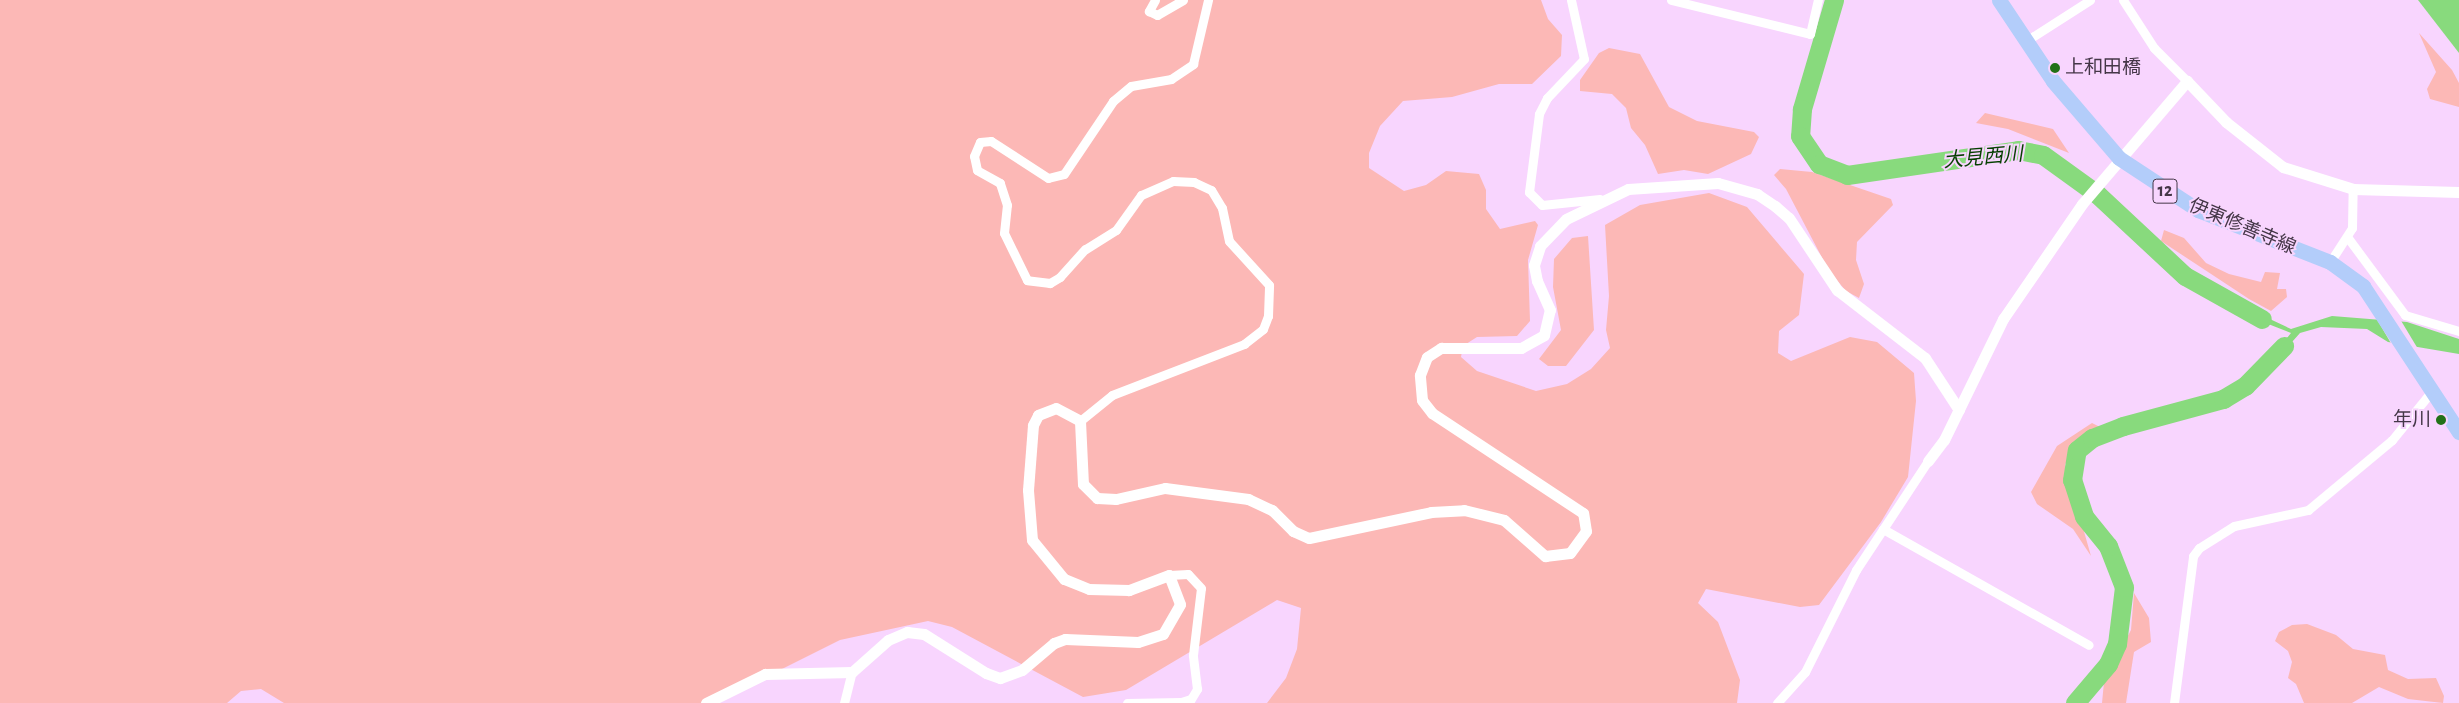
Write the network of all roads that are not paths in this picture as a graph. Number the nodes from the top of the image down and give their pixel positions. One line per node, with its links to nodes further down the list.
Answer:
1 (1156, 0): 2 (street)
2 (1183, 0)
3 (1208, 0): 21 (street)
4 (1571, 0): 15 (street)
5 (1670, 0): 6 (street)
6 (1818, 0)
7 (1999, 0): 10 (main road, 伊東修善寺線 / 12)
8 (2090, 0): 10 (street)
9 (2123, 0): 11 (street)
10 (2026, 41): 12 (main road, 伊東修善寺線 / 12)
11 (2187, 81): 12 (street); 13 (street)
12 (2119, 158): 17 (main road, 伊東修善寺線 / 12); 20 (street)
13 (2353, 189): 14 (street); 16 (street)
14 (2459, 192)
15 (1600, 199): 20 (street); 21 (street)
16 (2348, 238): 17 (street); 18 (street)
17 (2330, 262): 19 (main road, 伊東修善寺線 / 12)
18 (2459, 332)
19 (2431, 392): 22 (main road, 伊東修善寺線 / 12); 33 (street)
20 (1959, 410): 23 (street)
21 (1080, 421): 25 (street)
22 (2459, 432)
23 (1928, 462): 24 (street)
24 (1884, 529): 26 (street); 32 (street)
25 (1169, 575): 27 (street); 31 (street)
26 (2089, 645)
27 (852, 672): 28 (street); 30 (street)
28 (721, 699): 29 (street)
29 (706, 703)
30 (844, 703)
31 (1128, 703)
32 (1777, 703)
33 (2174, 703)

